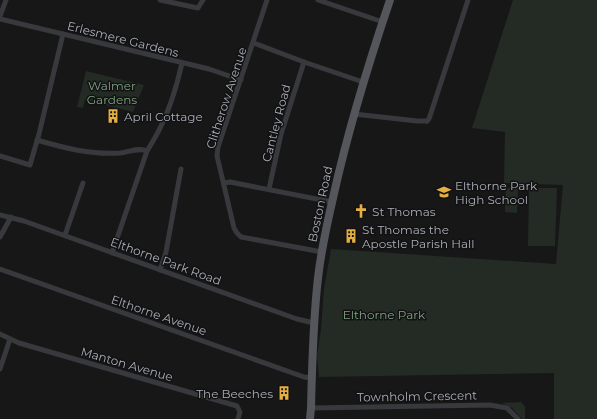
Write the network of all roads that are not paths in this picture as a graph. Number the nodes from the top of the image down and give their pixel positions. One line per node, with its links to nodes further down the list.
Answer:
1 (6, 0): 8 (street)
2 (160, 0): 3 (street)
3 (204, 0)
4 (267, 0): 11 (street, Clitherow Avenue)
5 (318, 0): 9 (street)
6 (390, 0): 9 (main road, Boston Road)
7 (468, 0): 16 (street)
8 (0, 18): 10 (street, Erlesmere Gardens)
9 (383, 22): 15 (main road, Boston Road)
10 (63, 34): 13 (street, Erlesmere Gardens); 17 (street)
11 (254, 43): 12 (street); 14 (street, Clitherow Avenue)
12 (304, 62): 15 (street); 23 (street, Cantley Road)
13 (182, 64): 14 (street, Erlesmere Gardens); 18 (street)
14 (241, 80): 21 (street, Clitherow Avenue)
15 (363, 82): 16 (main road, Boston Road)
16 (354, 114): 24 (main road, Boston Road)
17 (37, 140): 18 (street); 19 (street)
18 (147, 151): 30 (street)
19 (0, 156)
20 (181, 169): 32 (street)
21 (224, 182): 23 (street); 29 (street, Clitherow Avenue)
22 (83, 183): 27 (street)
23 (269, 189): 24 (street)
24 (332, 202): 29 (main road, Boston Road)
25 (0, 215): 26 (street, Elthorne Park Road)
26 (11, 217): 27 (street, Elthorne Park Road); 28 (street)
27 (65, 235): 30 (street, Elthorne Park Road)
28 (0, 237)
29 (322, 252): 33 (main road, Boston Road)
30 (112, 253): 32 (street, Elthorne Park Road)
31 (0, 269): 37 (street, Elthorne Avenue)
32 (160, 270): 33 (street, Elthorne Park Road)
33 (314, 323): 37 (main road, Boston Road)
34 (0, 334): 35 (street, Manton Avenue)
35 (10, 340): 36 (street); 39 (street, Manton Avenue)
36 (0, 369)
37 (312, 378): 38 (main road, Boston Road)
38 (311, 408): 40 (main road, Boston Road); 41 (street, Townholm Crescent)
39 (238, 419)
40 (310, 419)
41 (518, 419)

